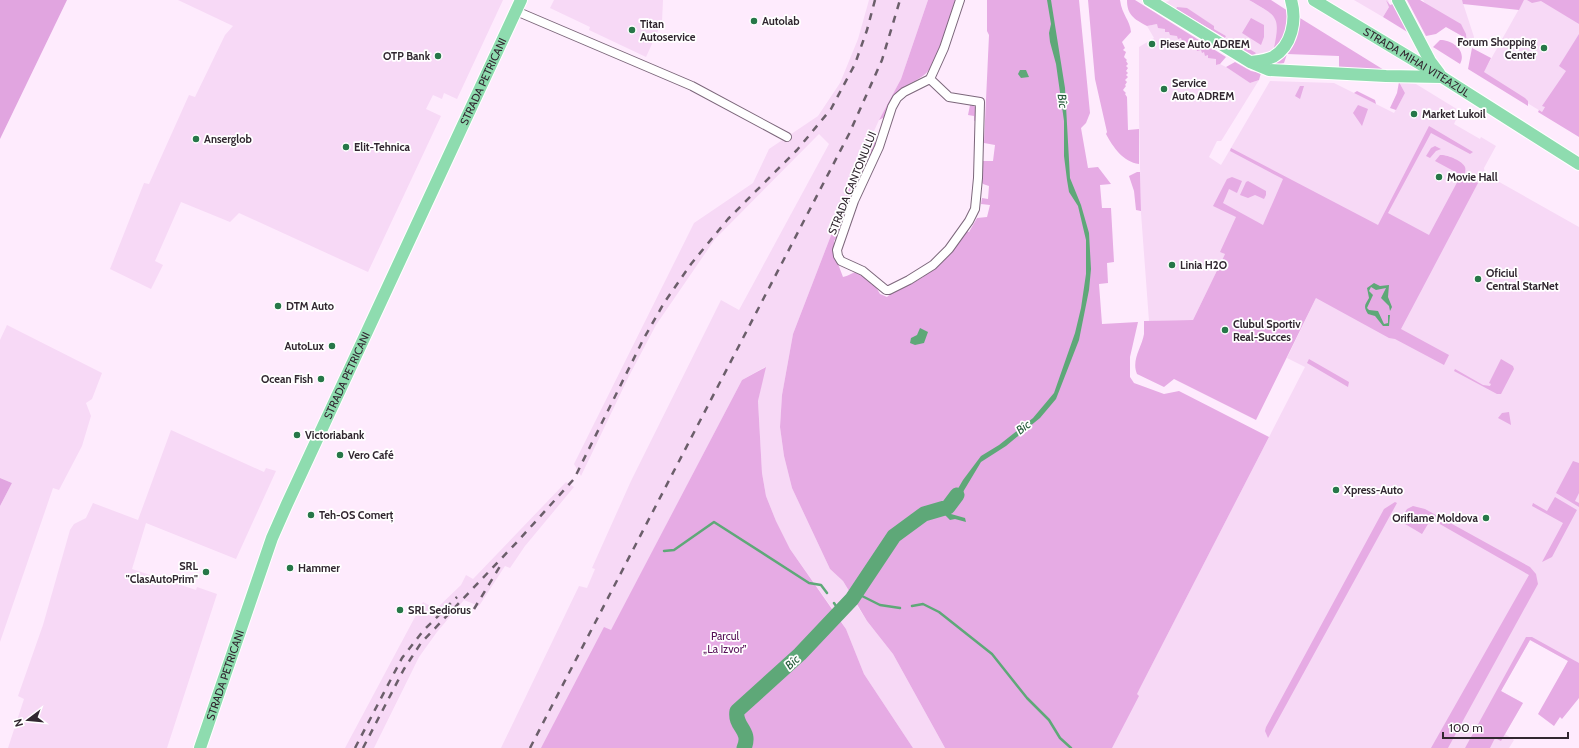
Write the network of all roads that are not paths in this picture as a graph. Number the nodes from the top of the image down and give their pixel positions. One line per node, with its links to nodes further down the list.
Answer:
1 (521, 0): 7 (main road, STRADA PETRICANI)
2 (960, 0): 10 (street)
3 (1149, 0): 8 (main road)
4 (1291, 0): 8 (main road)
5 (1314, 0): 9 (main road, STRADA MIHAI VITEAZUL)
6 (1398, 0): 9 (main road)
7 (516, 11): 11 (street); 13 (main road, STRADA PETRICANI)
8 (1250, 62): 9 (main road)
9 (1442, 77): 12 (main road, STRADA MIHAI VITEAZUL)
10 (930, 79): 10 (street, STRADA CANTONULUI)
11 (787, 137)
12 (1579, 164)
13 (200, 748)

